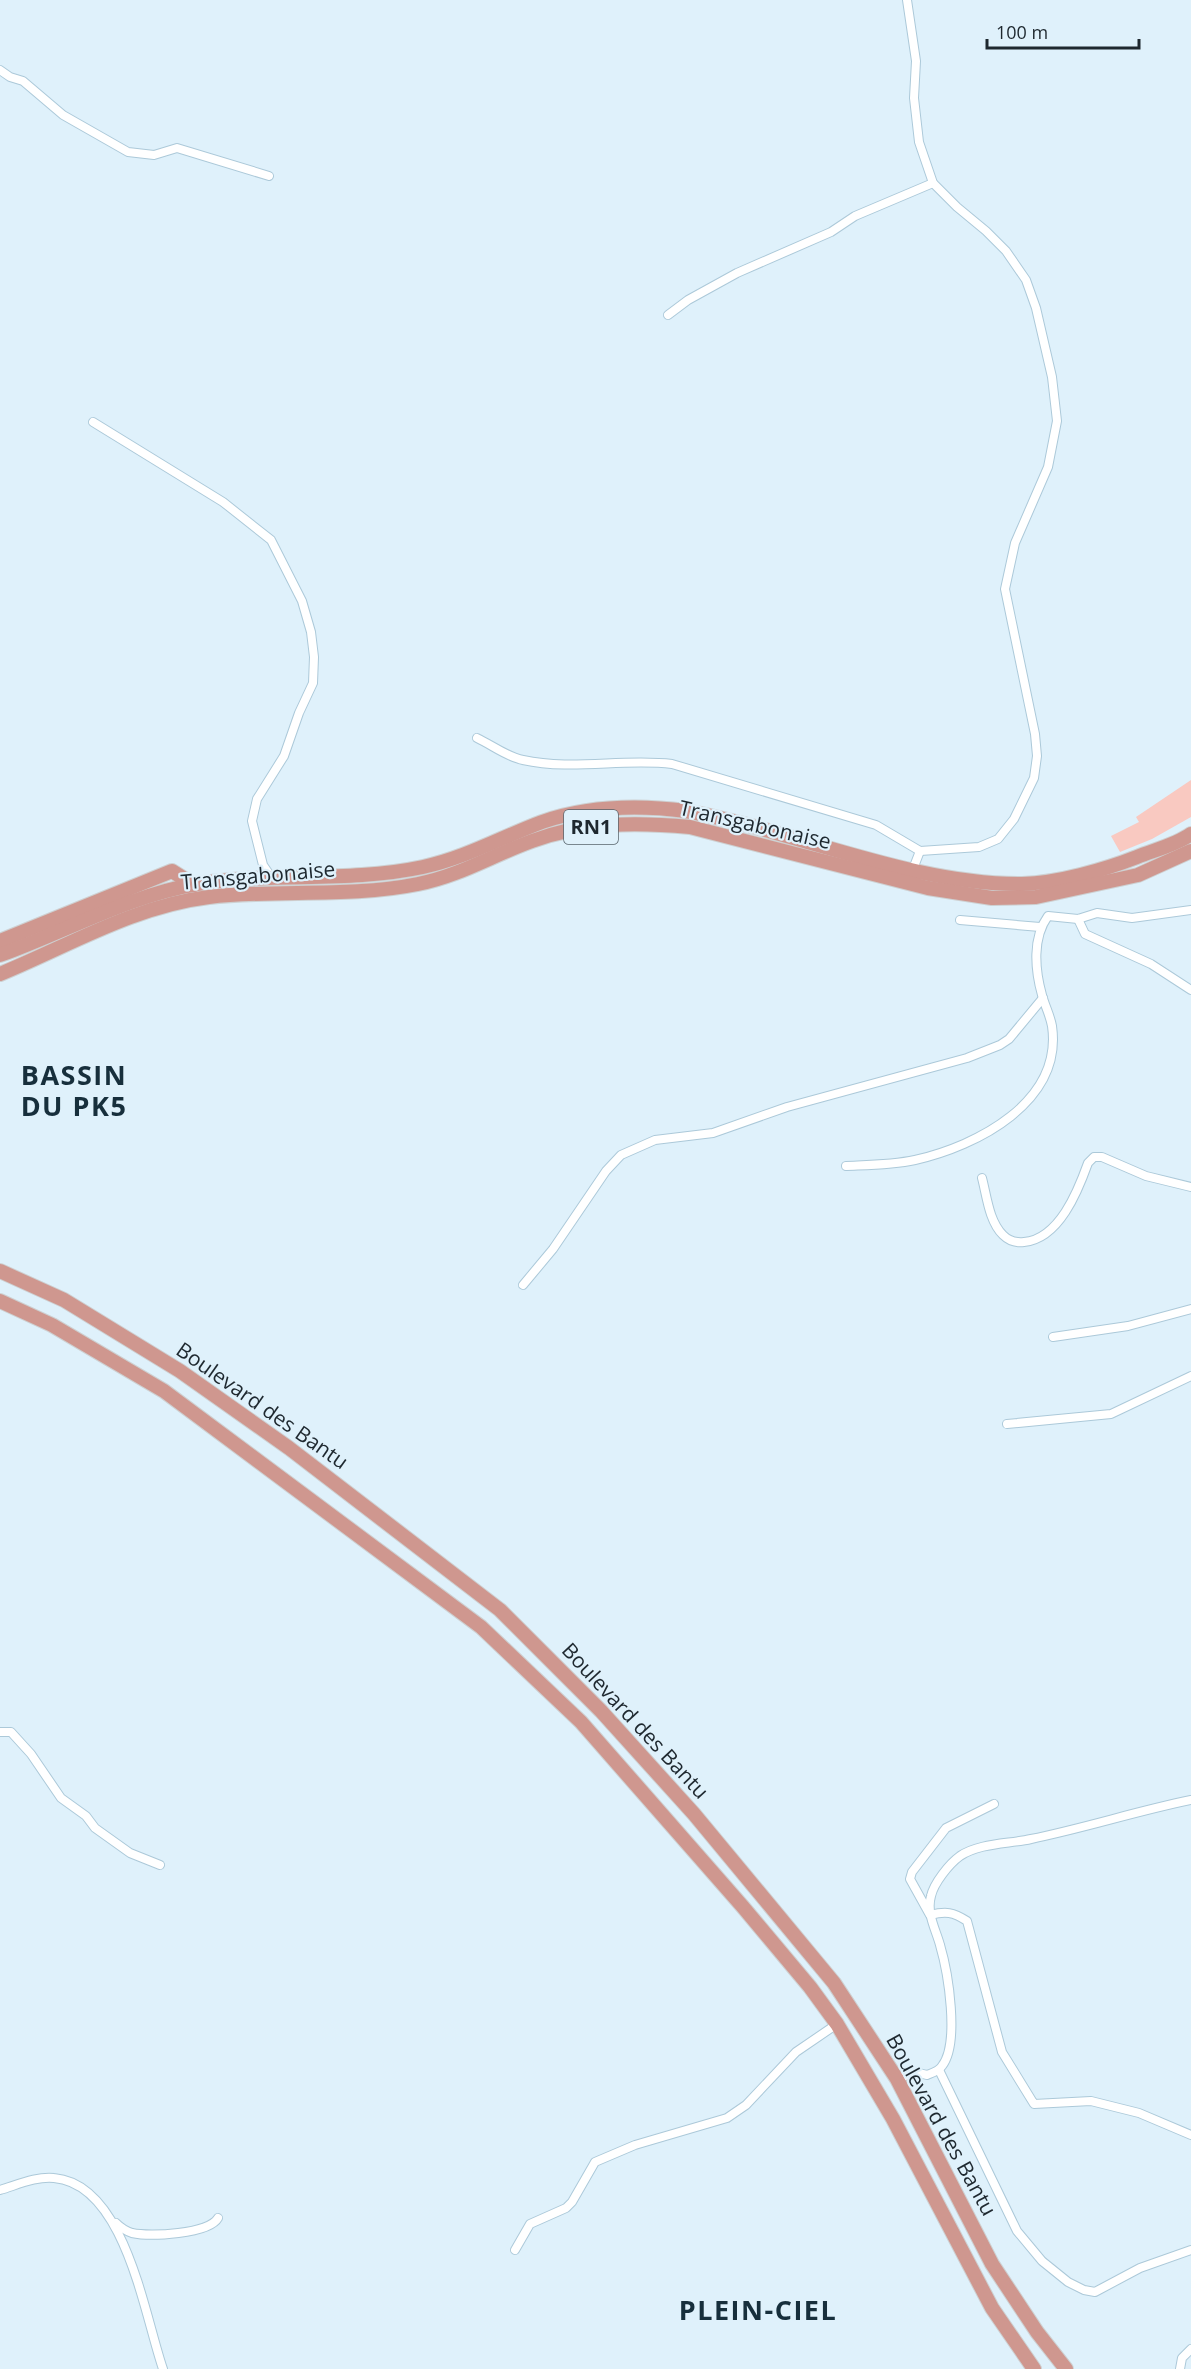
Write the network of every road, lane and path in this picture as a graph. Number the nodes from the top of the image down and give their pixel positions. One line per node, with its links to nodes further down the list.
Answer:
1 (907, 0): 4 (street)
2 (0, 70): 3 (street)
3 (269, 176)
4 (933, 183): 5 (street); 9 (street)
5 (668, 315)
6 (93, 422): 12 (street)
7 (477, 738): 9 (street)
8 (1191, 834): 11 (highway, Transgabonaise / RN1)
9 (920, 851): 11 (street)
10 (1191, 851): 20 (highway, Transgabonaise / RN1)
11 (913, 869): 12 (highway, Transgabonaise / RN1)
12 (272, 878): 13 (highway, Transgabonaise / RN1)
13 (194, 885): 18 (highway); 19 (highway, Transgabonaise / RN1)
14 (1191, 910): 15 (street)
15 (1078, 919): 17 (street); 21 (street)
16 (960, 920): 17 (street)
17 (1040, 927): 22 (street)
18 (0, 941)
19 (0, 955)
20 (0, 974)
21 (1191, 990)
22 (1043, 998): 23 (street); 27 (street)
23 (846, 1166)
24 (982, 1178): 25 (street)
25 (1191, 1187)
26 (0, 1271): 40 (highway, Boulevard des Bantu)
27 (523, 1286)
28 (0, 1301): 38 (highway, Boulevard des Bantu)
29 (1191, 1309): 30 (street)
30 (1053, 1337)
31 (1191, 1376): 32 (street)
32 (1007, 1424)
33 (0, 1732): 36 (street)
34 (1191, 1800): 37 (street)
35 (994, 1804): 37 (street)
36 (160, 1865)
37 (930, 1915): 39 (street); 41 (street)
38 (837, 2024): 45 (street); 49 (highway, Boulevard des Bantu)
39 (939, 2070): 40 (street); 46 (street)
40 (897, 2079): 50 (highway, Boulevard des Bantu)
41 (1191, 2135)
42 (0, 2190): 44 (street)
43 (218, 2218): 44 (street)
44 (115, 2222): 48 (street)
45 (515, 2250)
46 (1191, 2250)
47 (1191, 2349): 51 (street)
48 (163, 2369)
49 (1034, 2369)
50 (1066, 2369)
51 (1180, 2369)

